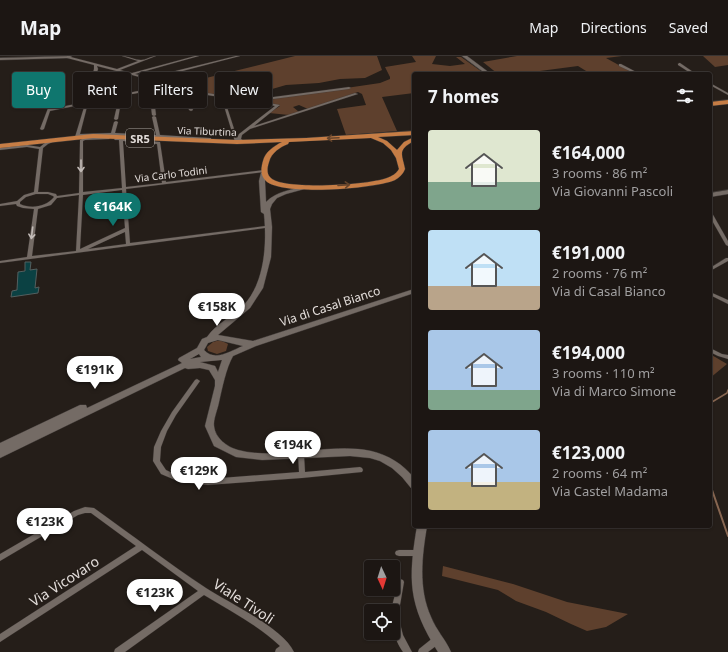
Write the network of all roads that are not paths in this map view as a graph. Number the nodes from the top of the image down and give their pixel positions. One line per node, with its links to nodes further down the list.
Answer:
1 (57, 56): 8 (main road); 9 (main road)
2 (123, 56): 10 (street)
3 (155, 56): 10 (street)
4 (198, 56): 22 (street)
5 (239, 56): 17 (street)
6 (464, 56): 18 (main road)
7 (469, 56): 19 (main road)
8 (69, 57): 11 (street)
9 (0, 60)
10 (141, 61): 14 (street)
11 (95, 64): 14 (street); 15 (street)
12 (680, 64): 21 (street)
13 (620, 65): 20 (street)
14 (118, 70): 16 (street)
15 (95, 72)
16 (123, 72)
17 (177, 72)
18 (486, 72)
19 (490, 72)
20 (634, 72)
21 (691, 72)
22 (131, 73)
23 (712, 85): 26 (street)
24 (349, 88): 27 (street)
25 (356, 94): 37 (street)
26 (728, 94)
27 (272, 98)
28 (728, 101): 29 (main road)
29 (712, 102)
30 (73, 105): 36 (street)
31 (272, 105): 37 (street)
32 (85, 108): 41 (street)
33 (119, 108): 40 (street)
34 (153, 108): 42 (street)
35 (225, 108): 47 (street)
36 (49, 110): 38 (street)
37 (249, 128): 47 (street)
38 (42, 130)
39 (412, 133): 43 (main road, Via Tiburtina)
40 (113, 134): 41 (street); 42 (street)
41 (77, 136): 48 (main road, Via Tiburtina / SR5); 49 (main road, Via Tiburtina / SR5)
42 (158, 136): 47 (street)
43 (361, 136): 45 (main road, Via Tiburtina, one-way to 45); 55 (main road)
44 (121, 139): 57 (street); 59 (street); 62 (street, one-way to 62)
45 (306, 140): 47 (main road, Via Tiburtina); 53 (main road)
46 (412, 140): 55 (main road)
47 (240, 141): 49 (main road, Via Tiburtina)
48 (44, 142): 50 (main road, Via Tiburtina / SR5); 52 (street)
49 (204, 142): 53 (main road)
50 (21, 143): 51 (main road, Via Tiburtina / SR5); 52 (street)
51 (0, 148): 52 (street); 54 (street)
52 (40, 148): 61 (street)
53 (269, 154): 56 (main road)
54 (0, 156)
55 (398, 156): 58 (main road, one-way to 55)
56 (264, 172): 57 (street, Via Carlo Todini); 58 (main road); 70 (main road)
57 (164, 183): 59 (street, Via Carlo Todini)
58 (305, 188): 70 (main road)
59 (124, 189): 62 (street, Via Carlo Todini); 69 (street)
60 (728, 192): 63 (main road)
61 (36, 193): 64 (street); 65 (street)
62 (81, 194): 64 (street, Via Carlo Todini); 73 (street)
63 (712, 196)
64 (56, 197): 67 (street)
65 (18, 202): 66 (street); 67 (street)
66 (0, 205)
67 (36, 207): 74 (street, one-way to 74)
68 (712, 217): 72 (street)
69 (127, 229): 71 (street); 73 (street)
70 (266, 230): 71 (street); 81 (main road)
71 (128, 245): 73 (street)
72 (728, 245)
73 (78, 252): 74 (street)
74 (29, 258): 76 (street)
75 (728, 259): 77 (street)
76 (0, 262)
77 (712, 269)
78 (412, 291): 84 (main road, Via di Casal Bianco)
79 (712, 294): 80 (street)
80 (728, 302)
81 (227, 324): 82 (main road); 83 (main road)
82 (209, 339): 83 (main road, Via di Casal Bianco); 85 (main road)
83 (230, 339): 84 (main road, Via di Casal Bianco); 87 (main road)
84 (253, 344): 87 (main road, Via di Casal Bianco)
85 (200, 350): 89 (main road); 94 (main road)
86 (712, 351): 88 (street)
87 (231, 354): 89 (main road, Via di Casal Bianco); 91 (main road)
88 (728, 357)
89 (212, 358): 90 (main road); 91 (main road)
90 (184, 366): 93 (main road); 95 (main road)
91 (223, 374): 93 (main road)
92 (197, 382): 98 (street)
93 (220, 389): 96 (main road)
94 (0, 447)
95 (0, 454)
96 (301, 454): 98 (street); 99 (main road)
97 (360, 470): 98 (street)
98 (302, 475)
99 (412, 482)
100 (422, 528): 103 (main road)
101 (142, 546): 104 (street, Viale Tivoli); 105 (street, Viale Tivoli); 107 (street, Via Vicovaro)
102 (399, 553): 103 (street)
103 (418, 554): 108 (main road)
104 (0, 558)
105 (204, 591): 109 (street, Viale Tivoli); 110 (street)
106 (398, 596): 112 (street)
107 (0, 638)
108 (438, 640): 113 (street); 114 (main road)
109 (288, 649): 111 (street)
110 (118, 652)
111 (279, 652)
112 (408, 652)
113 (422, 652)
114 (445, 652)

